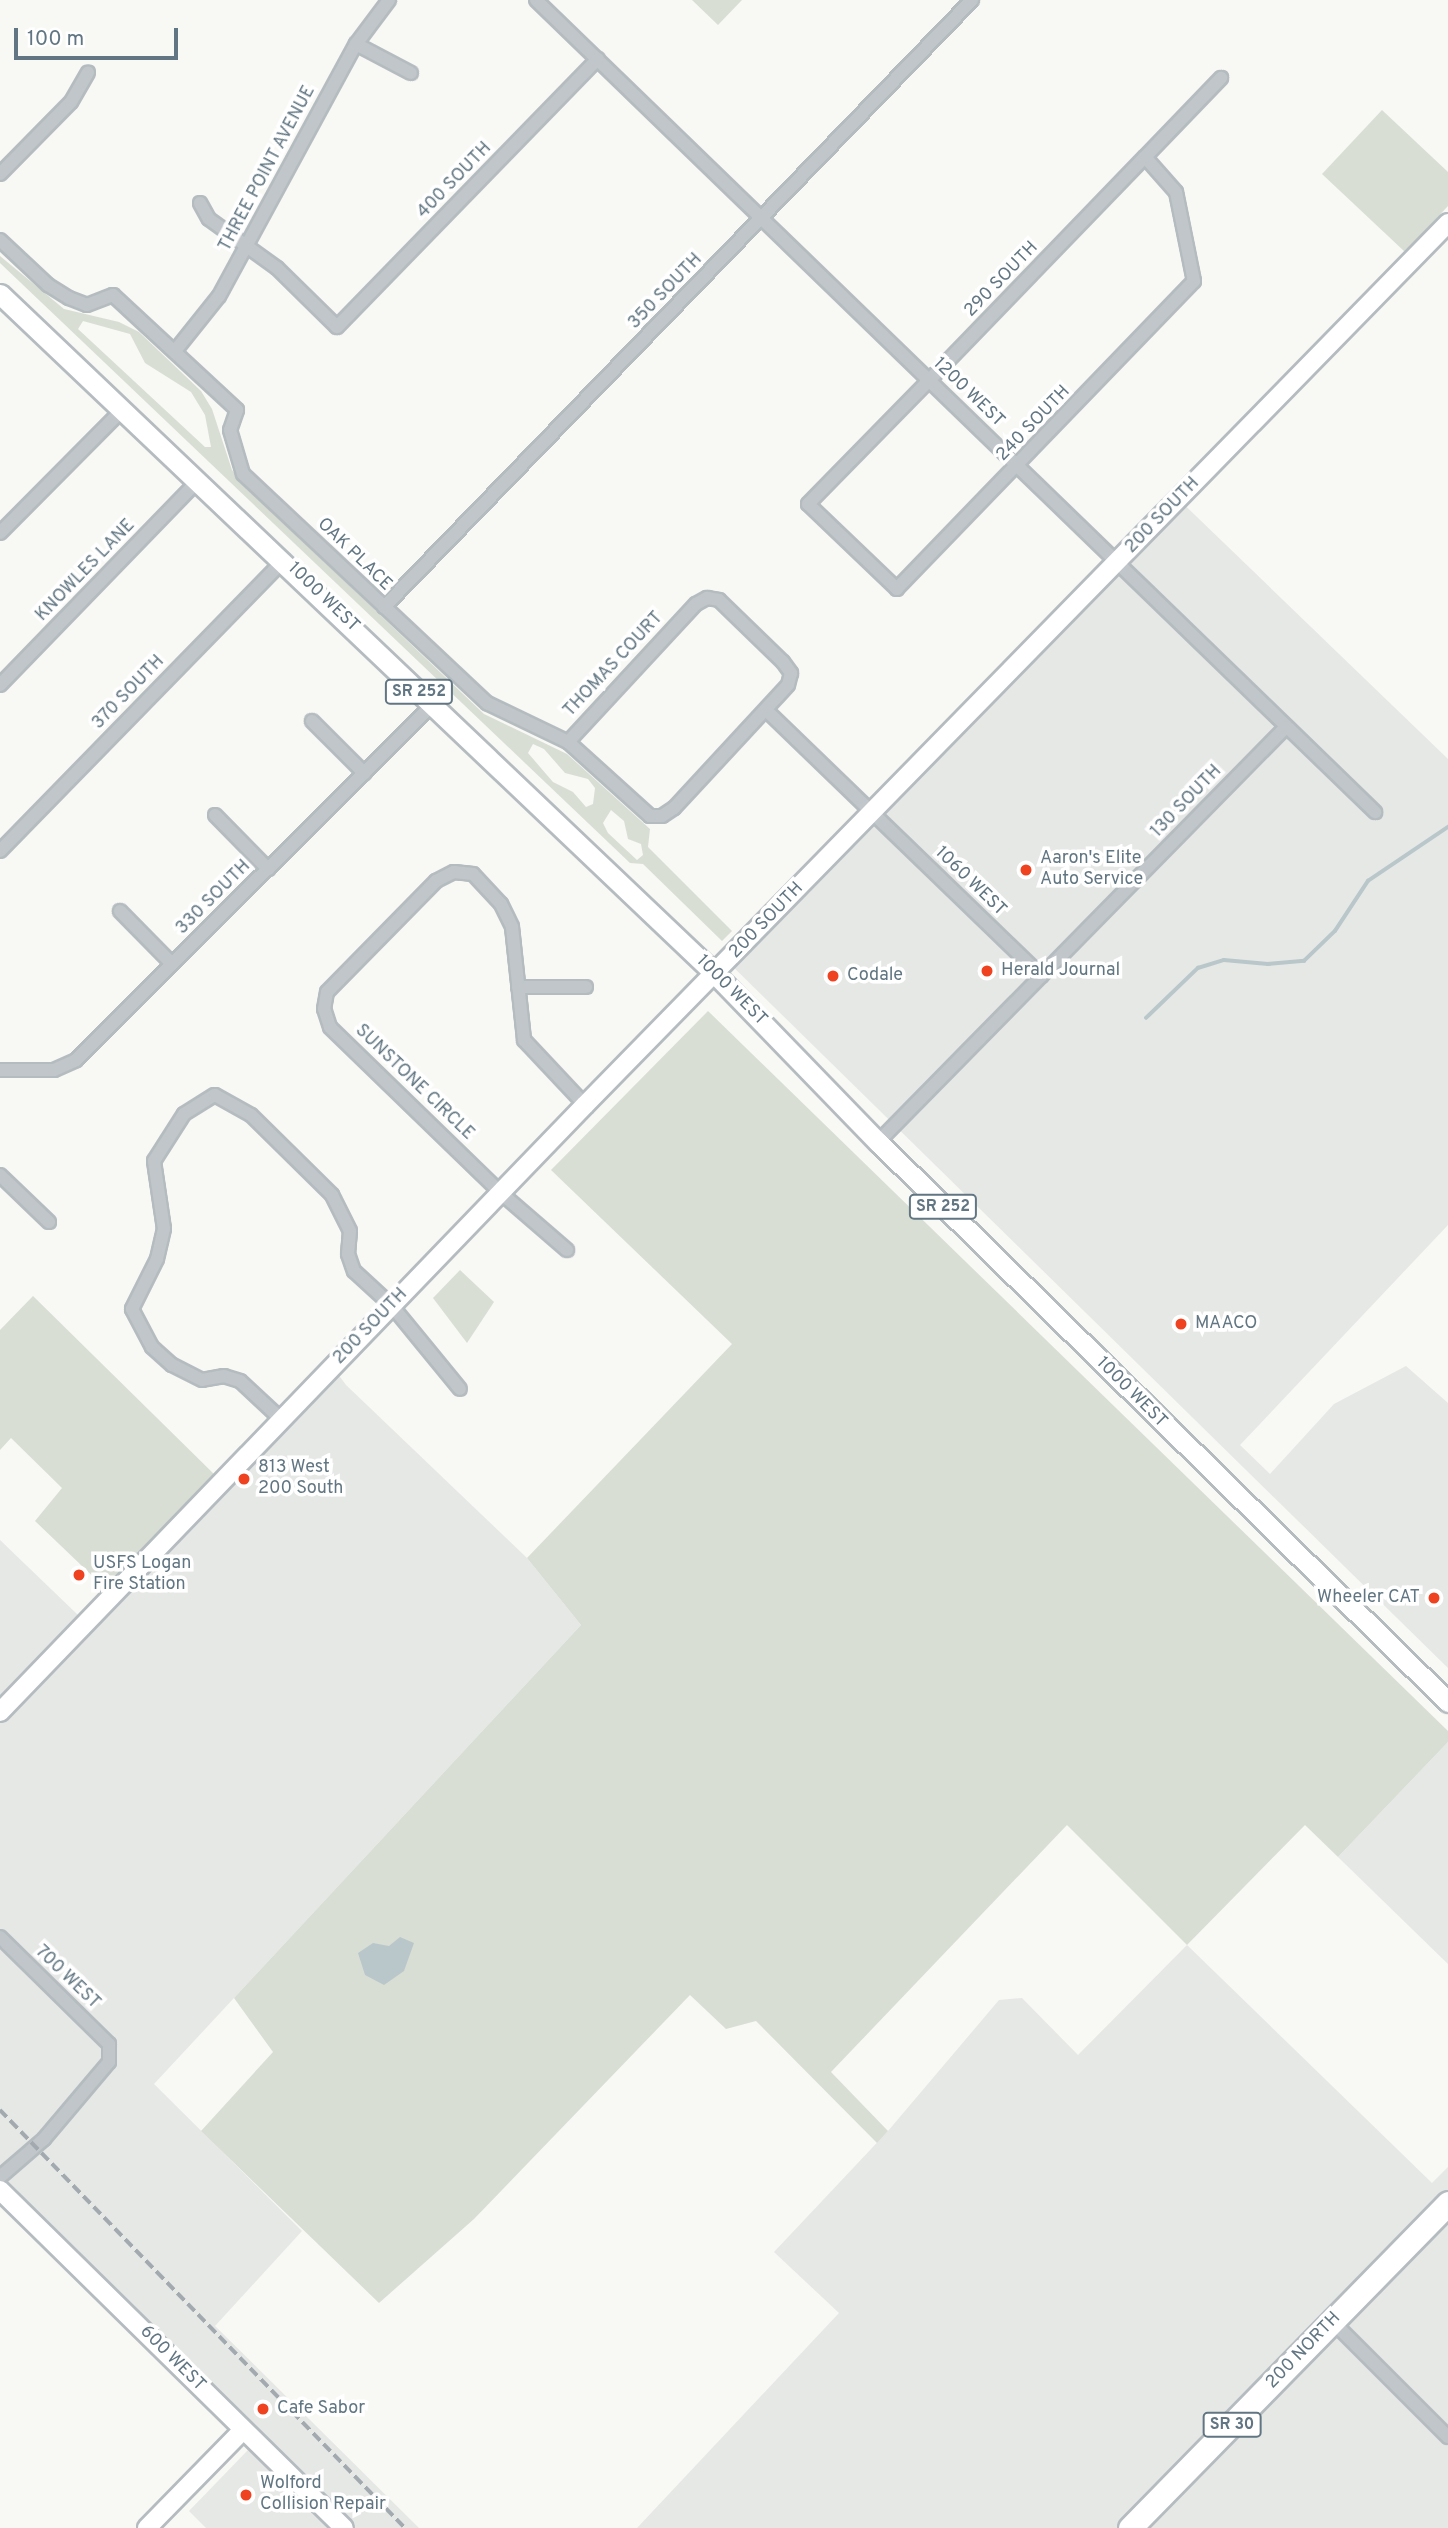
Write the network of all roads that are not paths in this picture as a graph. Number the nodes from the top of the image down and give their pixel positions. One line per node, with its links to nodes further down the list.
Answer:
1 (388, 0): 4 (street, THREE POINT AVENUE)
2 (536, 0): 5 (street, 1200 WEST)
3 (972, 0): 12 (street, 350 SOUTH)
4 (356, 44): 6 (street); 15 (street, THREE POINT AVENUE)
5 (598, 59): 12 (street, 1200 WEST); 15 (street, 400 SOUTH)
6 (411, 72)
7 (88, 73): 10 (street)
8 (1221, 79): 9 (street, 290 SOUTH)
9 (1145, 157): 18 (street, 290 SOUTH); 20 (street, 240 SOUTH)
10 (0, 174)
11 (200, 202): 15 (street)
12 (762, 217): 18 (street, 1200 WEST); 26 (street, 350 SOUTH)
13 (1448, 223): 24 (street, 200 SOUTH)
14 (0, 240): 17 (street)
15 (246, 248): 17 (street, THREE POINT AVENUE)
16 (0, 294): 19 (main road, 1000 WEST / SR 252)
17 (175, 351): 26 (street, OAK PLACE)
18 (930, 380): 20 (street, 1200 WEST); 25 (street, 290 SOUTH)
19 (122, 410): 21 (main road, 1000 WEST / SR 252); 22 (street)
20 (1019, 465): 24 (street, 1200 WEST); 25 (street, 240 SOUTH)
21 (198, 481): 23 (main road, 1000 WEST / SR 252); 27 (street, KNOWLES LANE)
22 (0, 533)
23 (284, 560): 28 (main road, 1000 WEST / SR 252); 37 (street, 370 SOUTH)
24 (1119, 561): 31 (street, 1200 WEST); 34 (street, 200 SOUTH)
25 (897, 589)
26 (384, 607): 32 (street, OAK PLACE)
27 (0, 684)
28 (432, 705): 33 (street, 330 SOUTH); 41 (main road, 1000 WEST / SR 252)
29 (766, 710): 32 (street, THOMAS COURT); 32 (street, THOMAS COURT); 34 (street)
30 (312, 721): 33 (street)
31 (1286, 727): 35 (street, 1200 WEST); 42 (street, 130 SOUTH)
32 (568, 742)
33 (364, 773): 38 (street, 330 SOUTH)
34 (873, 812): 41 (street, 200 SOUTH); 42 (street, 1060 WEST)
35 (1375, 812)
36 (215, 815): 38 (street)
37 (0, 851)
38 (268, 869): 40 (street, 330 SOUTH)
39 (120, 911): 40 (street)
40 (172, 964): 45 (street, 330 SOUTH)
41 (715, 974): 46 (street, 200 SOUTH); 47 (main road, 1000 WEST / SR 252)
42 (1041, 976): 47 (street, 130 SOUTH)
43 (518, 987): 44 (street); 46 (street, SUNSTONE CIRCLE); 49 (street, SUNSTONE CIRCLE)
44 (586, 988)
45 (0, 1070)
46 (585, 1105): 49 (street, 200 SOUTH)
47 (878, 1142): 55 (main road, 1000 WEST / SR 252)
48 (0, 1175): 50 (street)
49 (501, 1192): 51 (street, SUNSTONE CIRCLE); 52 (street, 200 SOUTH)
50 (49, 1222)
51 (568, 1250)
52 (391, 1306): 53 (street); 54 (street, 200 SOUTH); 54 (street)
53 (460, 1389)
54 (282, 1420): 56 (street, 200 SOUTH)
55 (1448, 1702)
56 (0, 1712)
57 (0, 1937): 58 (street, 700 WEST)
58 (0, 2177)
59 (0, 2190): 62 (street, 600 WEST)
60 (1448, 2203): 61 (highway, 200 NORTH / SR 30)
61 (1333, 2322): 63 (street); 66 (highway, 200 NORTH / SR 30)
62 (243, 2430): 64 (street); 65 (street, 600 WEST)
63 (1448, 2437)
64 (147, 2528)
65 (344, 2528)
66 (1130, 2528)

